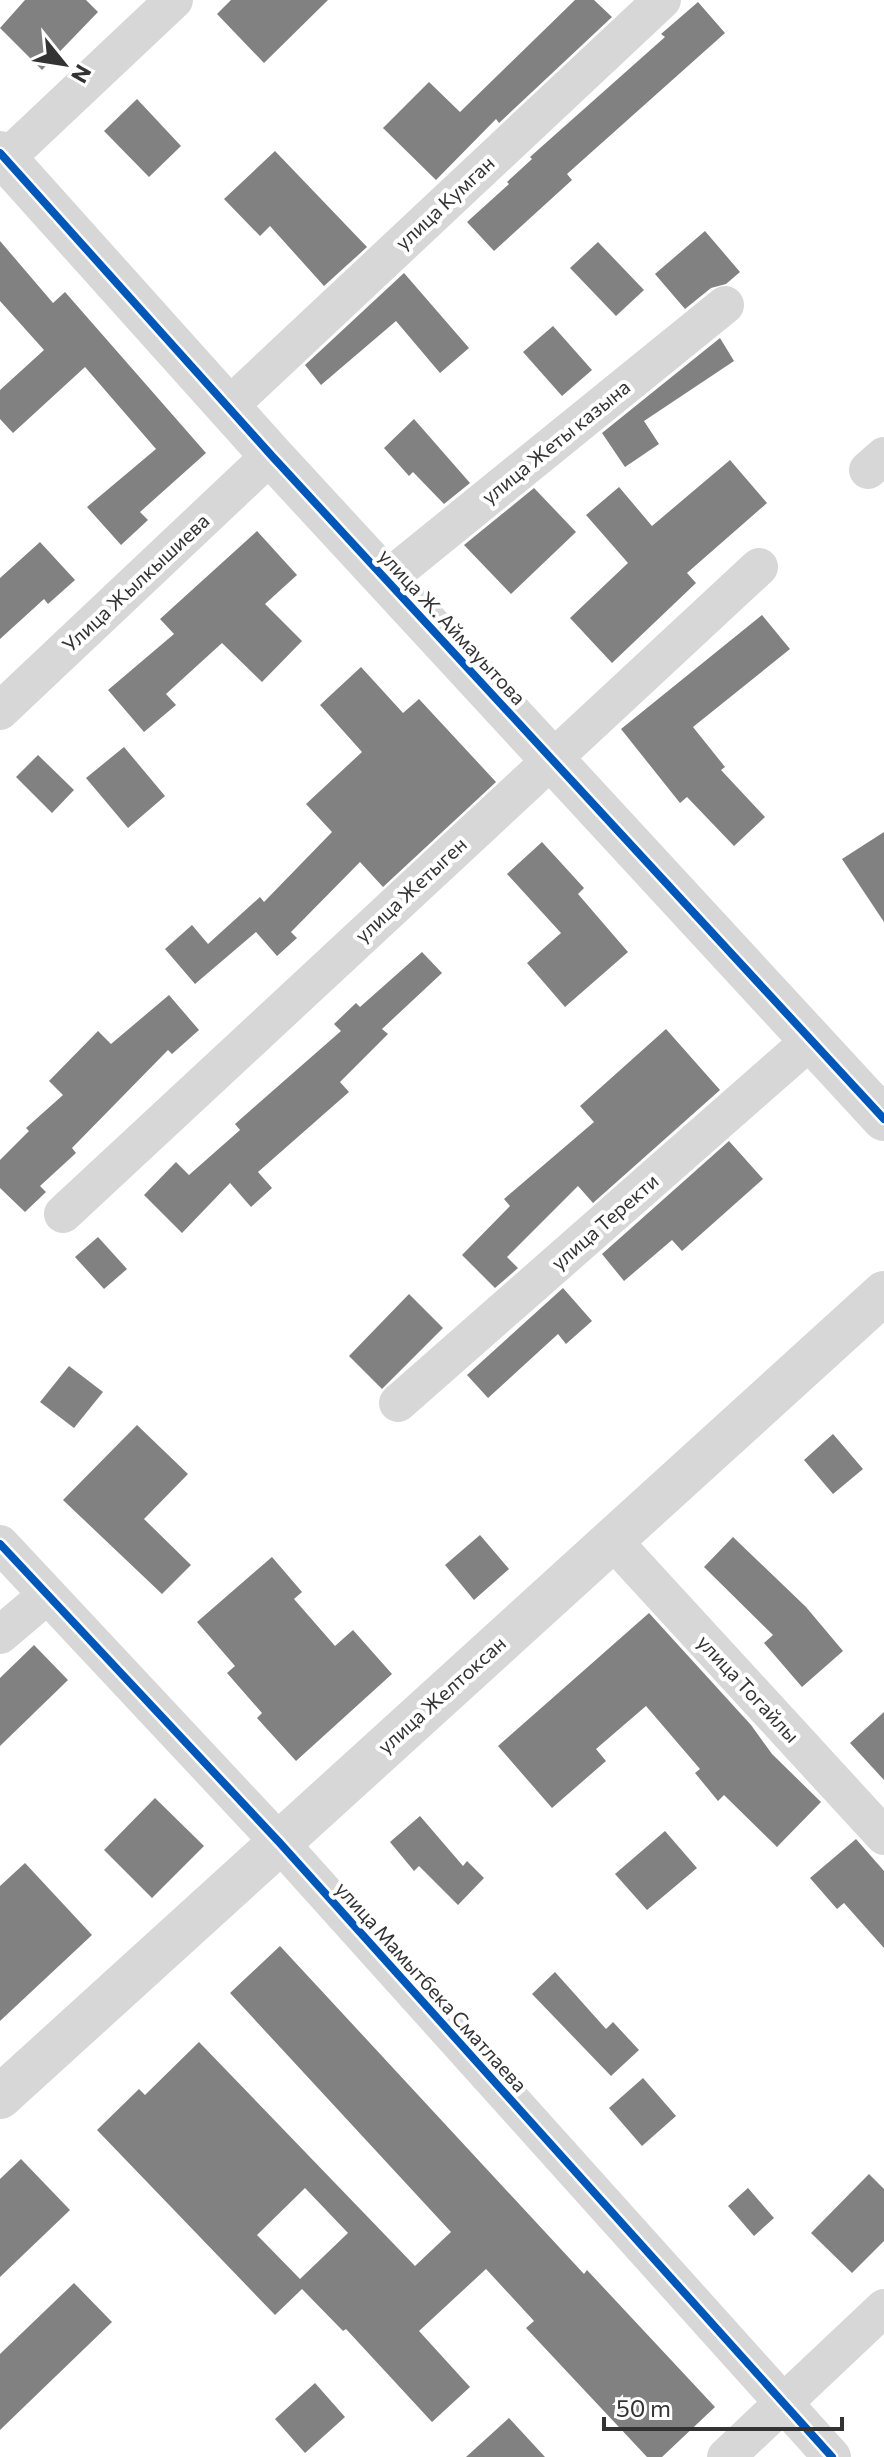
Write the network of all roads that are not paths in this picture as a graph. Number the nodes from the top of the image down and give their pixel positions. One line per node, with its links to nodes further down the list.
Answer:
1 (174, 0): 3 (street)
2 (662, 0): 5 (street, улица Кумган)
3 (2, 158): 5 (street, улица Ж. Аймауытова)
4 (725, 305): 8 (street, улица Жеты казына)
5 (228, 407): 6 (street, улица Ж. Аймауытова)
6 (271, 455): 8 (street, улица Ж. Аймауытова); 9 (street, Улица Жылкышиева)
7 (759, 567): 10 (street, улица Жетыген)
8 (387, 579): 10 (street, улица Ж. Аймауытова)
9 (0, 711)
10 (552, 758): 11 (street, улица Ж. Аймауытова); 13 (street, улица Жетыген)
11 (811, 1040): 12 (street, улица Ж. Аймауытова); 15 (street, улица Теректи)
12 (884, 1119)
13 (63, 1214)
14 (884, 1293): 16 (street, улица Желтоксан)
15 (398, 1403)
16 (613, 1541): 20 (street, улица Тогайлы); 21 (street, улица Желтоксан)
17 (0, 1544): 18 (street, улица Мамытбека Сматлаева)
18 (46, 1596): 19 (street); 21 (street, улица Мамытбека Сматлаева)
19 (0, 1635)
20 (884, 1836)
21 (279, 1842): 22 (street, улица Желтоксан); 24 (street, улица Мамытбека Сматлаева)
22 (0, 2097)
23 (884, 2308): 24 (street)
24 (783, 2404): 25 (street); 26 (street, улица Мамытбека Сматлаева)
25 (726, 2457)
26 (832, 2457)

